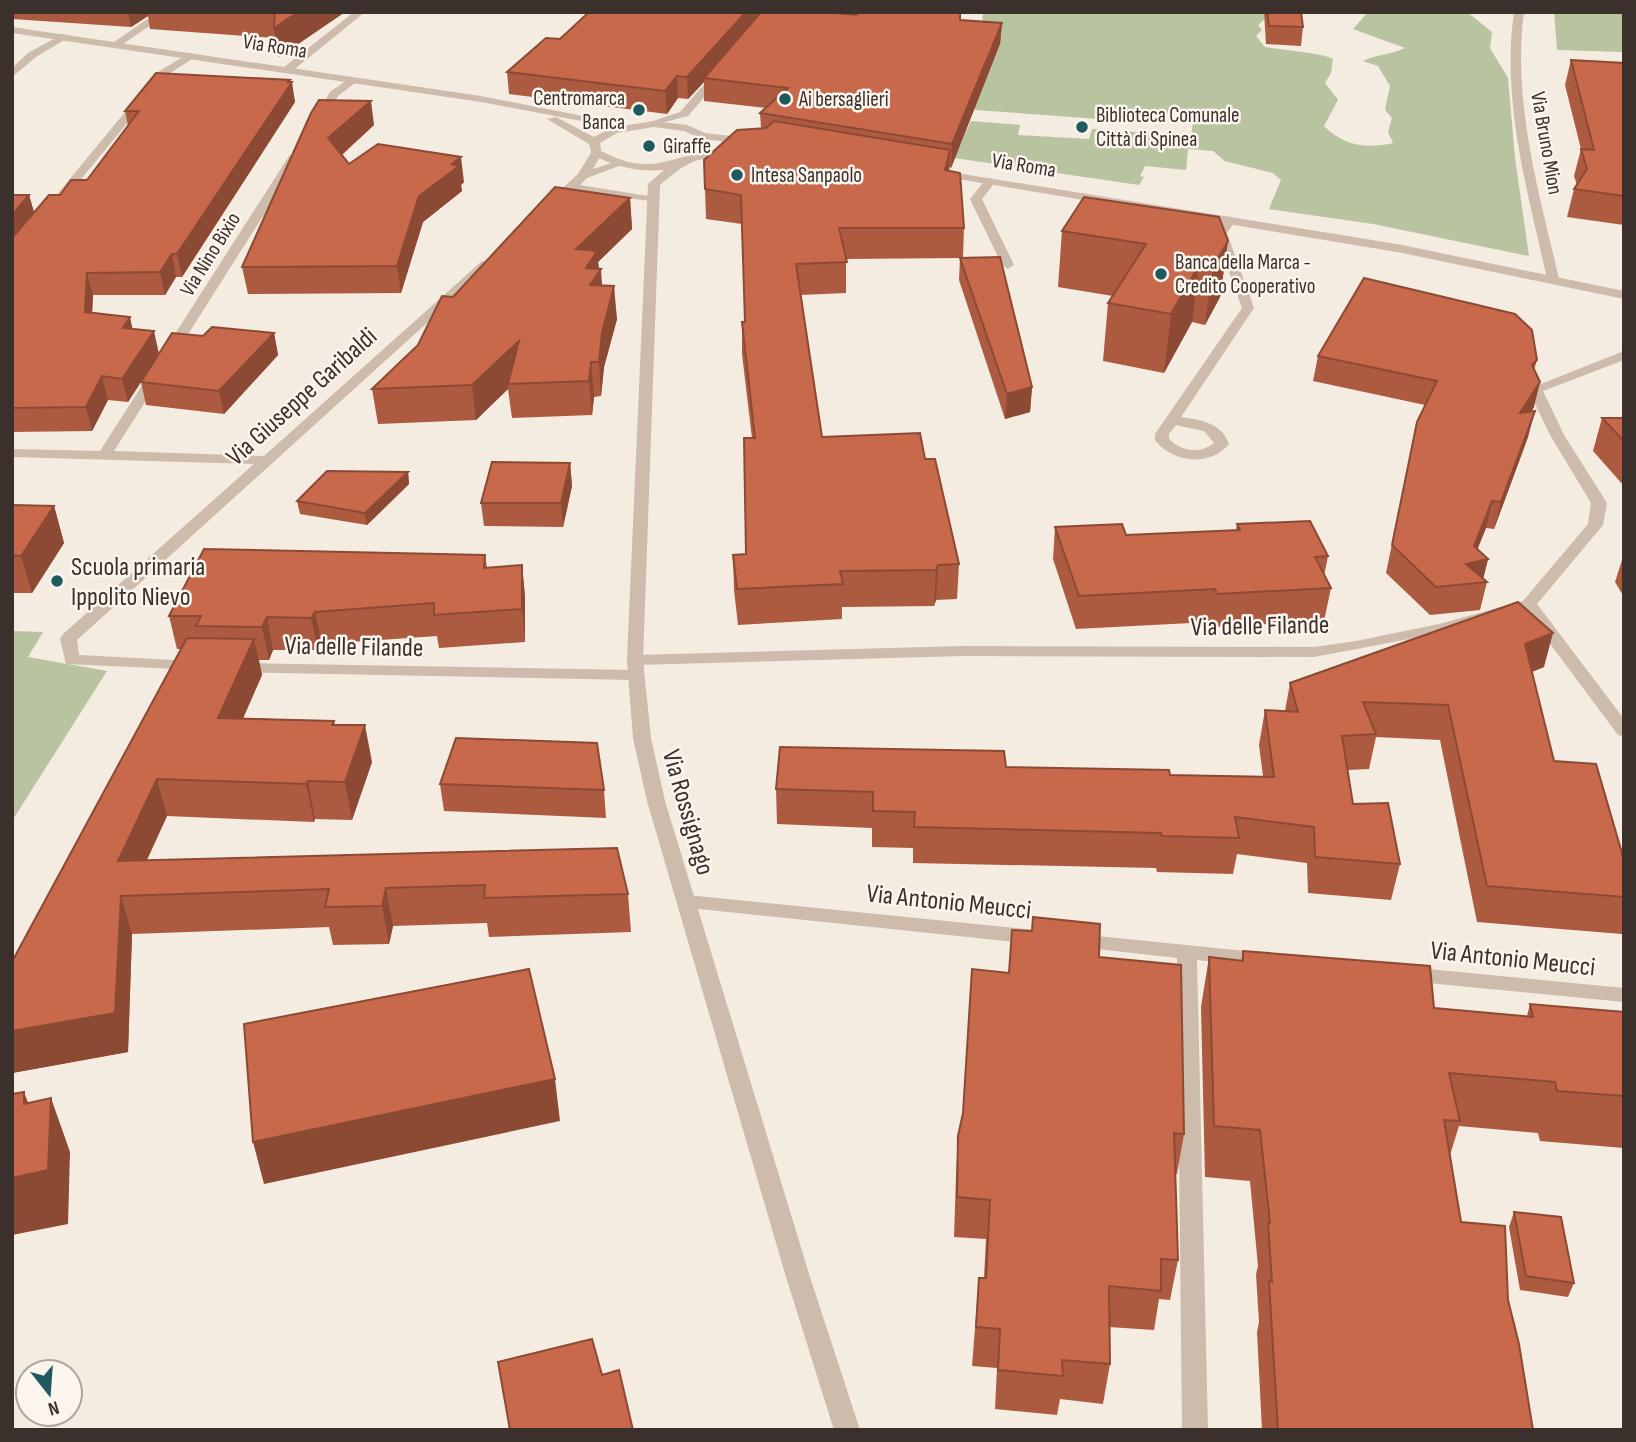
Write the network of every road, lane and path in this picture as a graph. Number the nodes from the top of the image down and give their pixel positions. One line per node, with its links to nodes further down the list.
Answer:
1 (360, 12): 9 (street)
2 (1519, 12): 35 (street, Via Bruno Mion)
3 (164, 13): 6 (street)
4 (12, 30): 5 (street, Via Roma)
5 (66, 36): 6 (street, Via Roma); 10 (street)
6 (117, 44): 7 (street, Via Roma)
7 (193, 55): 9 (street, Via Roma); 30 (street)
8 (726, 66): 13 (street)
9 (288, 70): 11 (street, Via Roma)
10 (12, 74)
11 (354, 80): 12 (street, Via Roma); 15 (street)
12 (530, 110): 16 (street, Via Roma); 19 (street, Via Roma)
13 (684, 114): 14 (street); 17 (street)
14 (654, 124): 16 (street, Via Roma); 17 (street, Via Roma)
15 (315, 125)
16 (628, 126): 19 (street, Via Roma)
17 (687, 128): 18 (street, Via Roma)
18 (703, 136): 21 (street); 21 (street, Via Roma)
19 (595, 148): 22 (street, Via Roma); 26 (street)
20 (300, 149): 40 (street, Via Nino Bixio)
21 (700, 156): 23 (street, Via Roma)
22 (618, 164): 24 (street, Via Roma); 26 (street)
23 (677, 165): 24 (street, Via Roma); 29 (street)
24 (632, 167): 29 (street)
25 (923, 170): 27 (street, Via Roma)
26 (583, 176): 28 (street)
27 (990, 181): 32 (street, Via Roma); 34 (street)
28 (570, 187): 29 (street); 31 (street)
29 (654, 192): 44 (street, Via Rossignago)
30 (47, 213)
31 (542, 213)
32 (1231, 219): 35 (street, Via Roma); 38 (street)
33 (494, 257): 41 (street, Via Giuseppe Garibaldi)
34 (1008, 265)
35 (1553, 279): 36 (street, Via Roma)
36 (1624, 295)
37 (1624, 355): 42 (street)
38 (1172, 420)
39 (12, 453): 40 (street)
40 (105, 455): 41 (street)
41 (267, 460): 43 (street, Via Giuseppe Garibaldi)
42 (1529, 604): 44 (street, Via delle Filande); 45 (street)
43 (72, 660): 44 (street, Via delle Filande)
44 (635, 668): 46 (street, Via Rossignago)
45 (1624, 731)
46 (687, 902): 47 (street, Via Antonio Meucci); 51 (street, Via Rossignago)
47 (1187, 953): 48 (street, Via Antonio Meucci); 52 (street)
48 (1283, 962)
49 (1392, 972): 50 (street, Via Antonio Meucci)
50 (1624, 995)
51 (848, 1430)
52 (1195, 1430)

